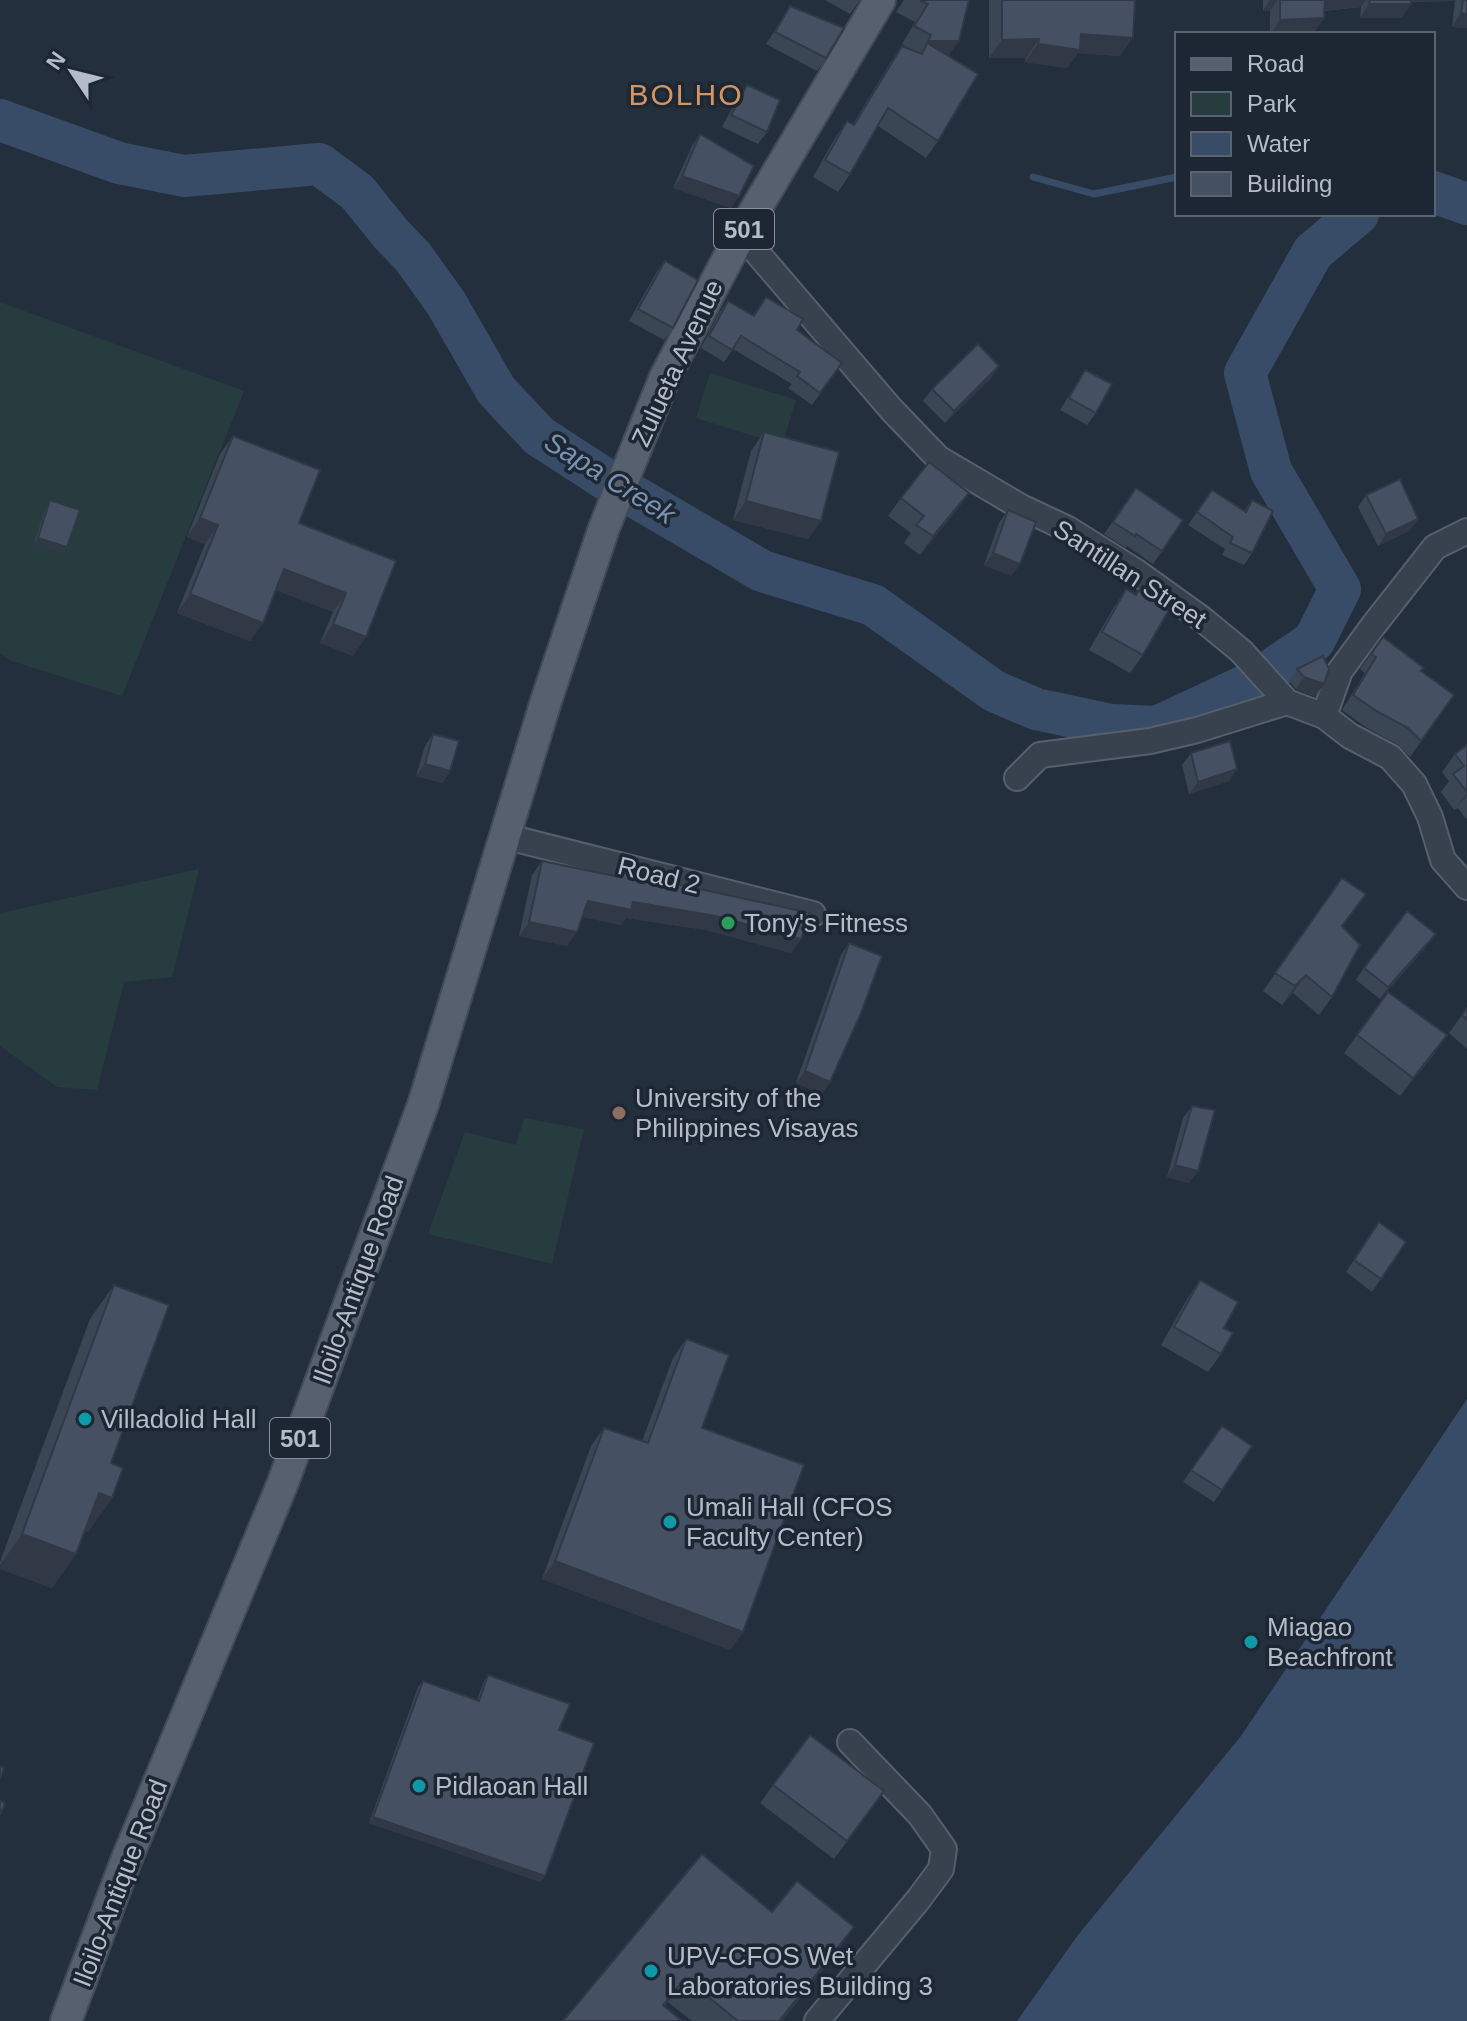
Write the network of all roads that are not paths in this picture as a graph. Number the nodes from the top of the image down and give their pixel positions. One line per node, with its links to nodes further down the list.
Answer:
1 (880, 0): 2 (main road, Zulueta Avenue / 501)
2 (741, 234): 4 (street, Santillan Street); 7 (main road, Zulueta Avenue / 501)
3 (1467, 531): 5 (street)
4 (1287, 702): 5 (street, Santillan Street); 6 (street)
5 (1324, 716): 8 (street, Santillan Street)
6 (1017, 778)
7 (503, 839): 9 (street, Road 2); 11 (main road, Iloilo-Antique Road / 501)
8 (1467, 887)
9 (813, 914)
10 (850, 1742): 12 (street)
11 (66, 2021)
12 (817, 2021)

